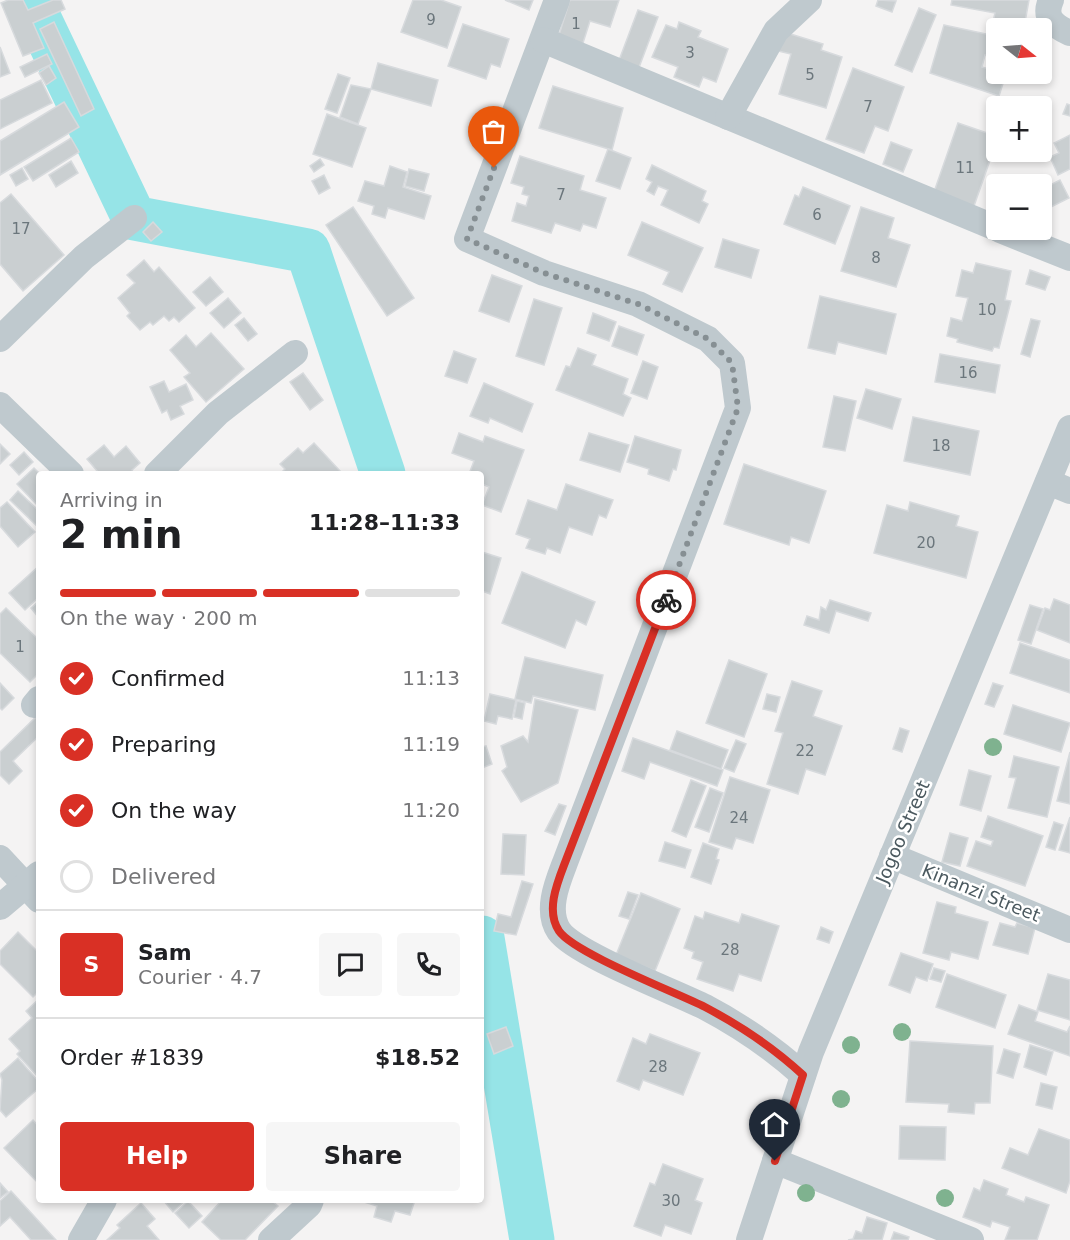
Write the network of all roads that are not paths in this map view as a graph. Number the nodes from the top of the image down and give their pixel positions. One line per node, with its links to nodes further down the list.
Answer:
1 (557, 0): 5 (street)
2 (809, 0): 6 (street)
3 (1051, 0): 4 (street)
4 (1070, 33)
5 (543, 40): 6 (street); 23 (street)
6 (728, 117): 8 (street)
7 (135, 218): 11 (street)
8 (986, 224)
9 (1025, 240): 10 (street)
10 (1070, 258)
11 (0, 339)
12 (295, 353): 16 (street)
13 (0, 405): 15 (street)
14 (1070, 428): 17 (street, Jogoo Street)
15 (68, 471)
16 (160, 471)
17 (1059, 487): 18 (street, Jogoo Street)
18 (892, 856): 22 (street, Kinanzi Street); 23 (street, Jogoo Street)
19 (0, 858): 20 (street)
20 (34, 886): 21 (street)
21 (0, 907)
22 (1070, 930)
23 (803, 1075): 24 (street, Jogoo Street)
24 (775, 1161): 29 (street, Jogoo Street); 30 (street)
25 (102, 1203): 27 (street)
26 (310, 1203): 28 (street)
27 (81, 1240)
28 (271, 1240)
29 (749, 1240)
30 (971, 1240)

